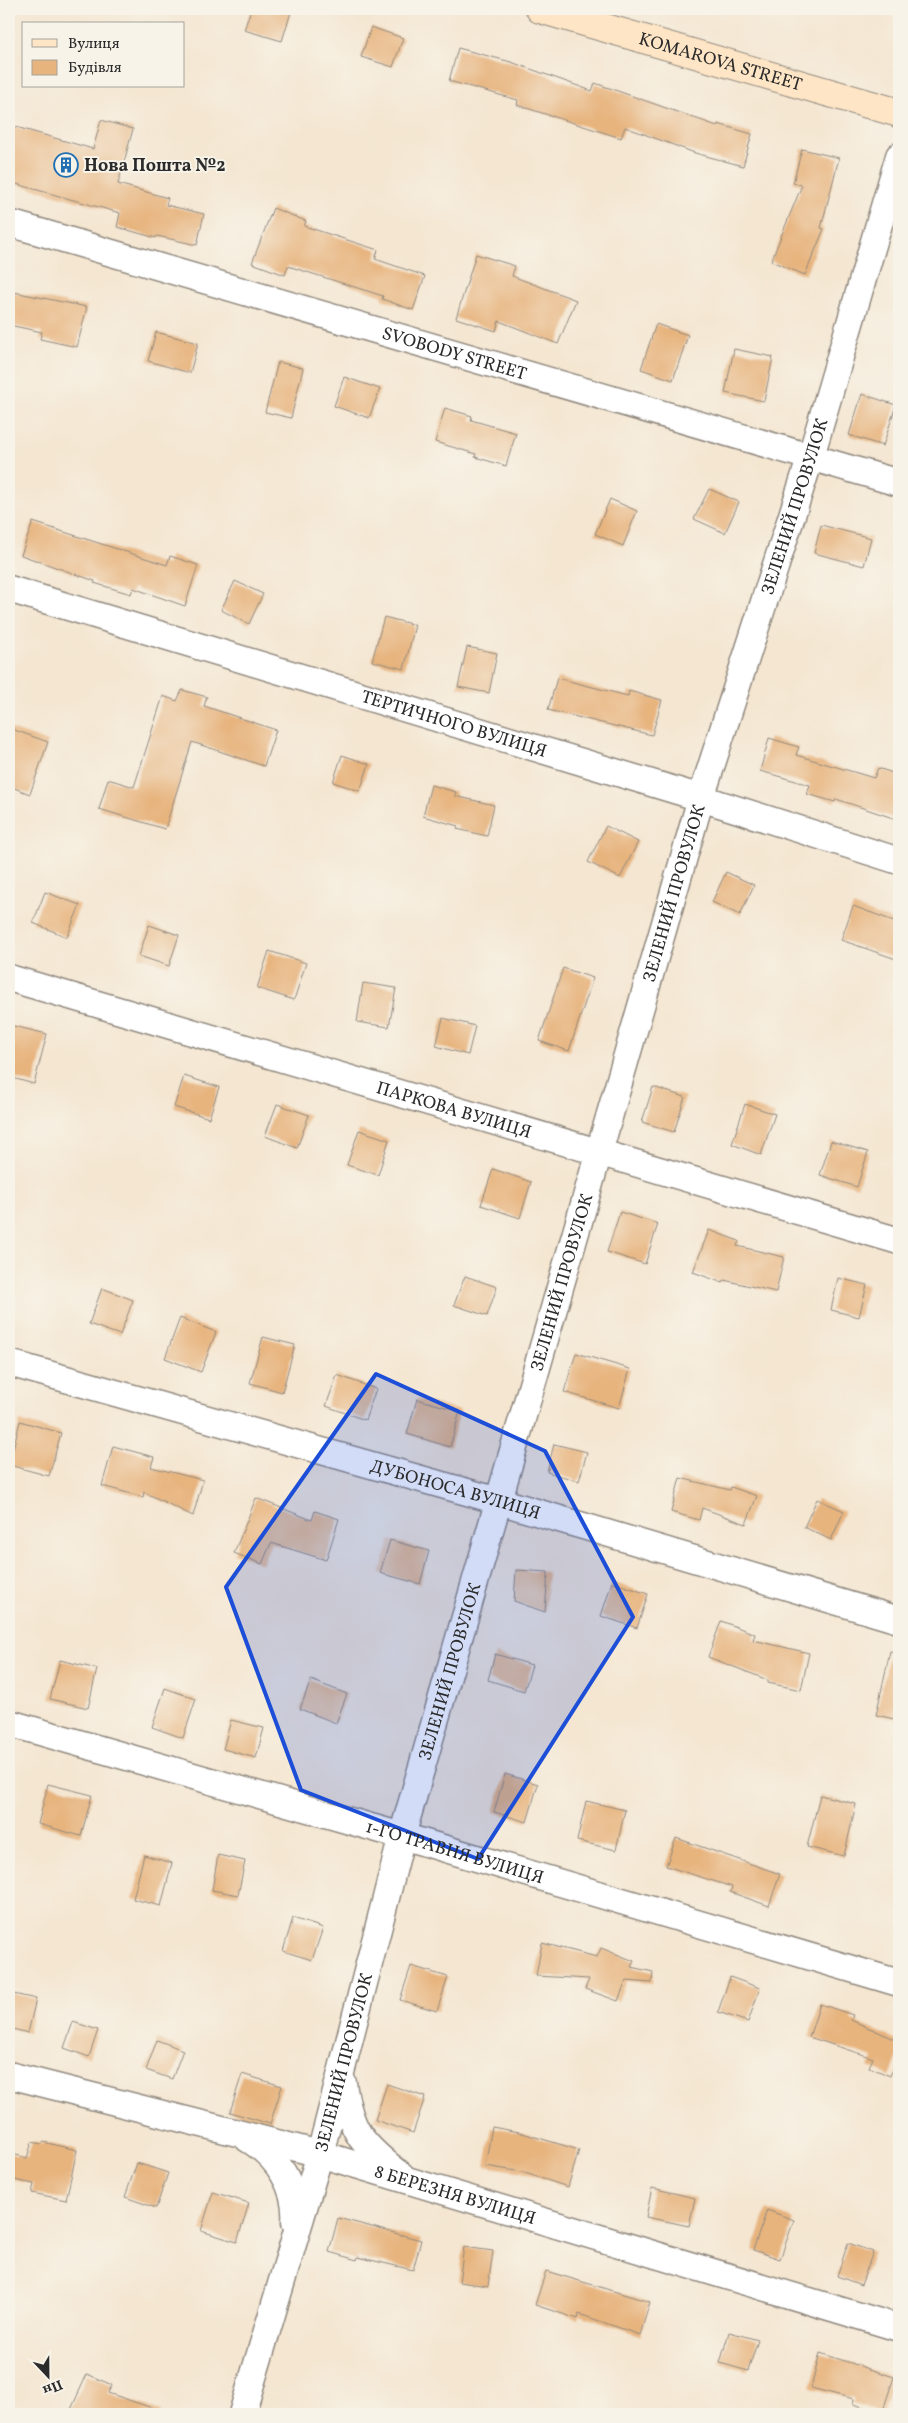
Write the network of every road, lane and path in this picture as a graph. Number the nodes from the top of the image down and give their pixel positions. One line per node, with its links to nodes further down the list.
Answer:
1 (540, 9): 2 (main road, KOMAROVA STREET)
2 (899, 114)
3 (899, 156): 5 (street, ЗЕЛЕНИЙ ПРОВУЛОК)
4 (9, 223): 5 (street, SVOBODY STREET)
5 (811, 456): 6 (street, SVOBODY STREET); 8 (street, ЗЕЛЕНИЙ ПРОВУЛОК)
6 (899, 483)
7 (9, 589): 8 (street, ТЕРТИЧНОГО ВУЛИЦЯ)
8 (701, 798): 9 (street, ТЕРТИЧНОГО ВУЛИЦЯ); 11 (street, ЗЕЛЕНИЙ ПРОВУЛОК)
9 (899, 861)
10 (9, 978): 11 (street, ПАРКОВА ВУЛИЦЯ)
11 (601, 1152): 12 (street, ПАРКОВА ВУЛИЦЯ); 14 (street, ЗЕЛЕНИЙ ПРОВУЛОК)
12 (899, 1241)
13 (9, 1363): 14 (street, ДУБОНОСА ВУЛИЦЯ)
14 (499, 1501): 15 (street, ДУБОНОСА ВУЛИЦЯ); 17 (street, ЗЕЛЕНИЙ ПРОВУЛОК)
15 (899, 1620)
16 (9, 1723): 17 (street, 1-ГО ТРАВНЯ ВУЛИЦЯ)
17 (402, 1836): 18 (street, 1-ГО ТРАВНЯ ВУЛИЦЯ); 19 (street, ЗЕЛЕНИЙ ПРОВУЛОК)
18 (899, 1983)
19 (341, 2073): 22 (street, ЗЕЛЕНИЙ ПРОВУЛОК); 23 (street)
20 (9, 2074): 21 (street, 8 БЕРЕЗНЯ ВУЛИЦЯ)
21 (239, 2133): 22 (street, 8 БЕРЕЗНЯ ВУЛИЦЯ); 24 (street)
22 (320, 2154): 23 (street, 8 БЕРЕЗНЯ ВУЛИЦЯ); 24 (street, ЗЕЛЕНИЙ ПРОВУЛОК)
23 (409, 2181): 25 (street, 8 БЕРЕЗНЯ ВУЛИЦЯ)
24 (294, 2237): 26 (street, ЗЕЛЕНИЙ ПРОВУЛОК)
25 (899, 2328)
26 (242, 2414)

